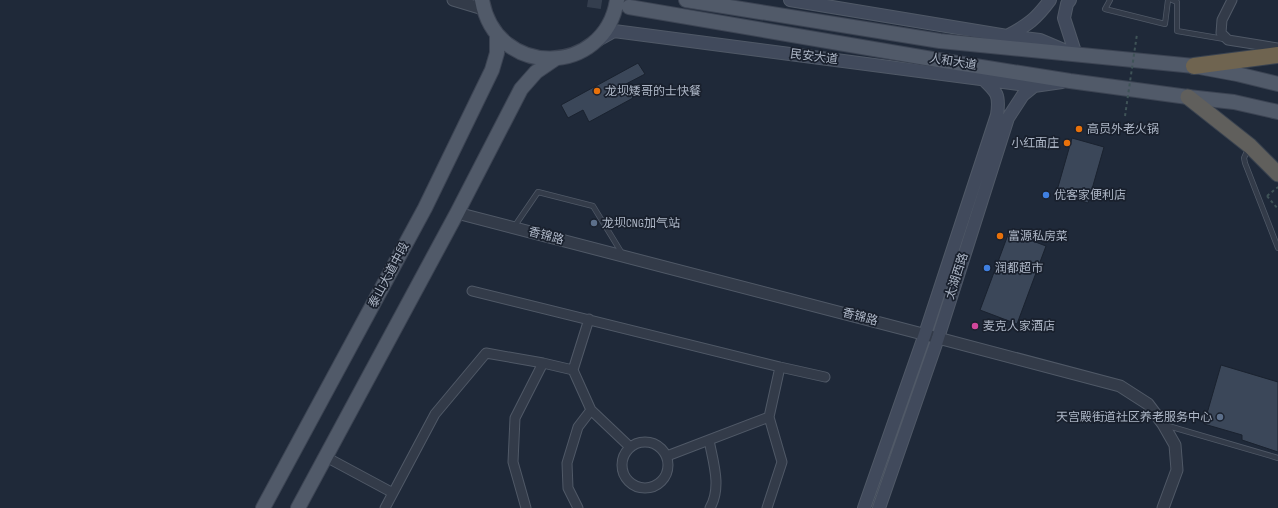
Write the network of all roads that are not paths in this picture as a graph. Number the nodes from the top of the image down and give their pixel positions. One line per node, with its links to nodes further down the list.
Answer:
1 (453, 0): 11 (street)
2 (686, 0): 17 (main road, 人和大道)
3 (790, 0): 13 (main road)
4 (1050, 0): 13 (main road)
5 (1070, 0): 17 (main road)
6 (1110, 0): 7 (lane)
7 (1168, 0)
8 (1172, 0): 15 (lane)
9 (1232, 0): 15 (street)
10 (623, 3): 14 (main road); 22 (main road, 人和大道)
11 (482, 5): 12 (main road)
12 (497, 35): 19 (main road); 50 (main road, 泰山大道中段)
13 (1007, 36): 17 (main road)
14 (597, 40): 19 (main road); 21 (main road, 民安大道)
15 (1228, 40): 16 (street)
16 (1278, 48)
17 (1076, 55): 20 (main road, 人和大道)
18 (1278, 55): 20 (highway)
19 (555, 59): 29 (main road)
20 (1194, 66): 23 (main road, 人和大道)
21 (983, 79): 24 (main road, 民安大道); 35 (main road, 太湖西路)
22 (1070, 81): 24 (main road); 25 (main road, 人和大道)
23 (1278, 84)
24 (1034, 86): 36 (main road, 太湖西路)
25 (1188, 97): 26 (main road, 人和大道); 27 (highway)
26 (1278, 112)
27 (1250, 146): 28 (highway); 31 (lane)
28 (1278, 174)
29 (457, 213): 30 (street, 香锦路); 47 (main road)
30 (514, 228): 32 (street, 香锦路); 32 (lane)
31 (1278, 248)
32 (624, 256): 35 (street, 香锦路)
33 (472, 291): 34 (street)
34 (589, 319): 38 (street); 39 (street)
35 (926, 334): 36 (street, 香锦路); 57 (main road, 太湖西路)
36 (938, 338): 43 (street, 香锦路); 58 (main road, 太湖西路)
37 (543, 363): 39 (street); 49 (street); 53 (street)
38 (780, 367): 40 (street); 42 (street)
39 (573, 370): 41 (street)
40 (825, 377)
41 (591, 410): 45 (street); 54 (street)
42 (769, 416): 44 (street); 56 (street)
43 (1163, 424): 48 (lane); 59 (street, 香锦路)
44 (709, 440): 46 (street); 55 (street)
45 (630, 447): 46 (street); 46 (street)
46 (667, 456)
47 (326, 457): 49 (street); 51 (main road)
48 (1278, 458)
49 (393, 493): 52 (street)
50 (263, 508)
51 (298, 508)
52 (385, 508)
53 (526, 508)
54 (578, 508)
55 (710, 508)
56 (767, 508)
57 (864, 508)
58 (879, 508)
59 (1164, 508)

